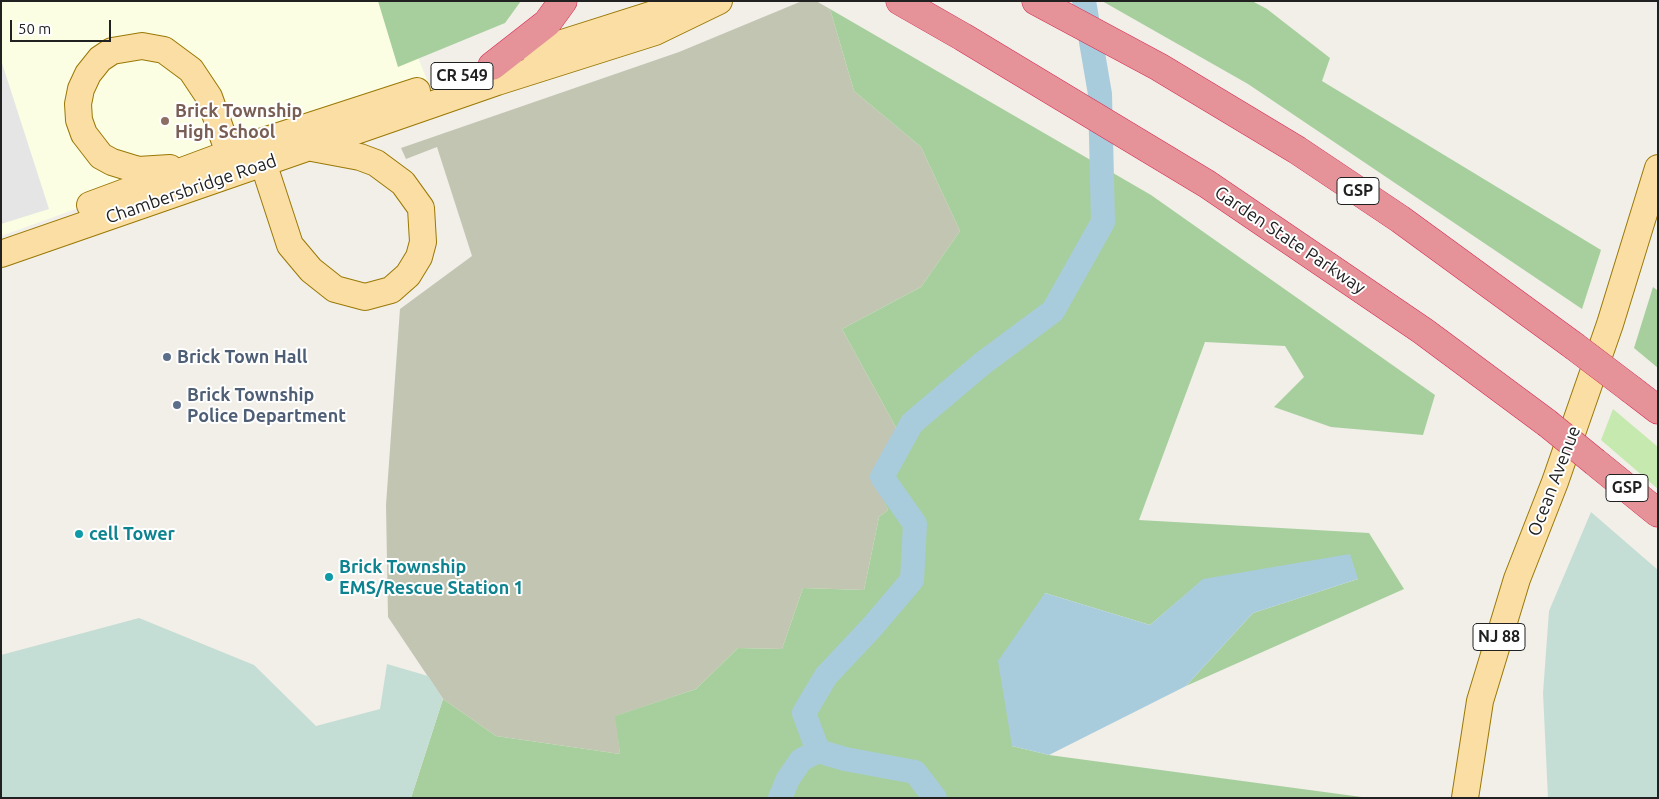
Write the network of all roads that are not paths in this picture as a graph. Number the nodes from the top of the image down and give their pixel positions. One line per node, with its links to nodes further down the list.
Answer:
1 (563, 1): 6 (highway)
2 (696, 1): 6 (main road, Chambersbridge Road / CR 549)
3 (719, 1): 7 (main road, Chambersbridge Road / CR 549)
4 (900, 1): 15 (highway, Garden State Parkway / GSP, bridge)
5 (1047, 7): 14 (highway, GSP, bridge)
6 (492, 66): 8 (main road, Chambersbridge Road / CR 549)
7 (312, 148): 8 (main road, Chambersbridge Road / CR 549); 8 (main road)
8 (260, 153): 9 (main road, Chambersbridge Road / CR 549)
9 (233, 164): 10 (main road, Chambersbridge Road / CR 549); 10 (main road); 13 (main road, Chambersbridge Road / CR 549)
10 (194, 167): 12 (main road, Chambersbridge Road / CR 549)
11 (1658, 168): 16 (main road, Ocean Avenue / NJ 88)
12 (1, 236)
13 (1, 254)
14 (1658, 410)
15 (1658, 513)
16 (1465, 798)

